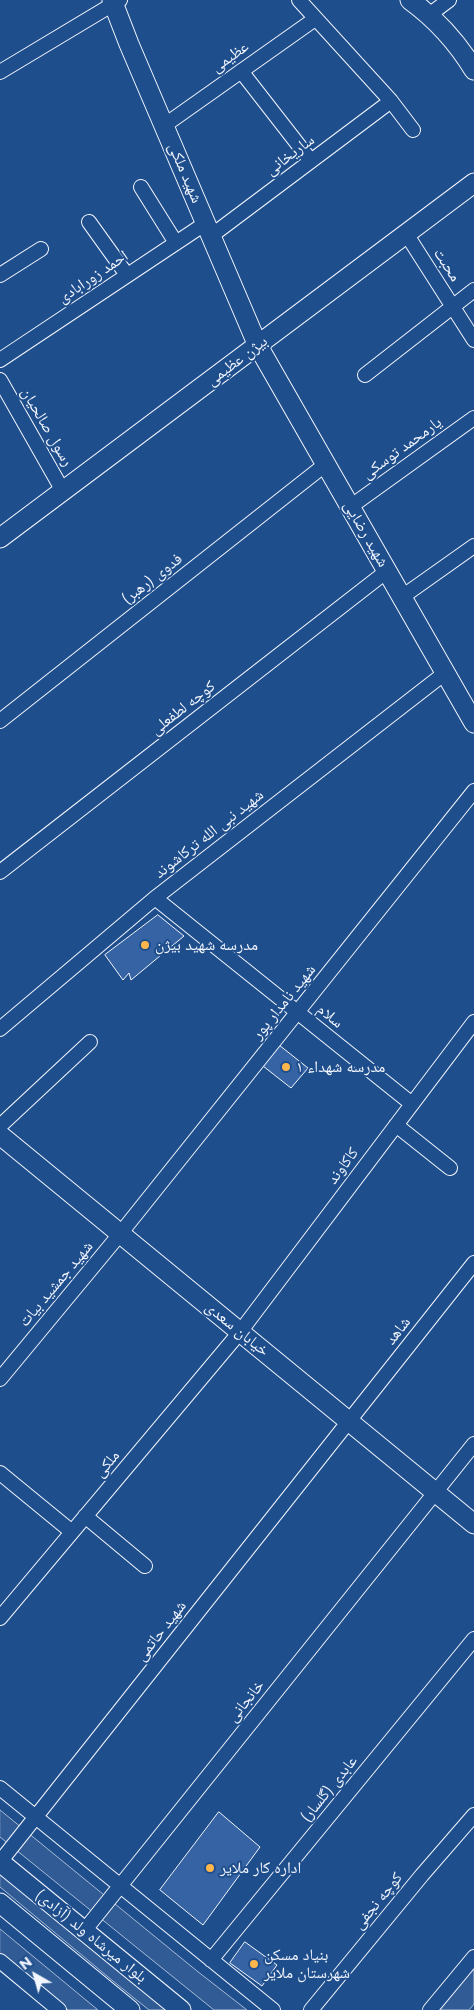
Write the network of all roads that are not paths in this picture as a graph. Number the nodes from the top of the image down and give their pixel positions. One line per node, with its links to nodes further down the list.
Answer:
1 (299, 0): 6 (street)
2 (410, 0): 5 (main road)
3 (449, 0): 5 (street)
4 (115, 1): 9 (street); 11 (main road, شهید ملکی)
5 (430, 15): 7 (main road)
6 (315, 18): 8 (street, عظیمی); 10 (street)
7 (474, 70)
8 (241, 71): 11 (street, عظیمی); 13 (street)
9 (0, 72)
10 (391, 102): 12 (street); 13 (street, ساریخانی)
11 (165, 125): 17 (main road, شهید ملکی)
12 (413, 130)
13 (310, 161): 17 (street, ساریخانی)
14 (474, 183): 18 (main road, بیژن عظیمی)
15 (141, 187): 19 (street)
16 (89, 222): 22 (street)
17 (209, 230): 19 (street, احمد زورابادی); 26 (main road, شهید ملکی)
18 (407, 235): 24 (street, محبت); 26 (main road, بیژن عظیمی)
19 (176, 243): 22 (street, احمد زورابادی)
20 (40, 249): 21 (street)
21 (0, 275)
22 (127, 275): 27 (street, احمد زورابادی)
23 (474, 290): 24 (street)
24 (453, 306): 25 (street, محبت); 28 (street)
25 (474, 340)
26 (258, 346): 31 (main road, شهید رضایی); 32 (main road, بیژن عظیمی)
27 (0, 360)
28 (365, 375)
29 (0, 380): 32 (street, رسول صالحیان)
30 (474, 418): 33 (street, یارمحمد توسکی)
31 (326, 464): 33 (main road, شهید رضایی); 39 (street, فدوی (رهبر))
32 (63, 491): 34 (main road, بیژن عظیمی)
33 (350, 507): 36 (main road, شهید رضایی)
34 (0, 538)
35 (474, 546): 37 (street)
36 (387, 571): 37 (main road, شهید رضایی); 42 (street, کوچه لطفعلی)
37 (402, 597): 38 (main road, شهید رضایی)
38 (445, 673): 40 (main road, شهید رضایی); 43 (street, شهید نبی الله ترکاشوند)
39 (0, 721)
40 (474, 723)
41 (474, 791): 44 (street, شهید نامدار پور)
42 (0, 872)
43 (155, 898): 44 (street, سلام); 46 (street, شهید نبی الله ترکاشوند)
44 (297, 1012): 48 (street, سلام); 52 (street, شهید نامدار پور)
45 (474, 1022): 48 (street, کاکاوند)
46 (0, 1029)
47 (90, 1042): 50 (street)
48 (412, 1104): 49 (street, کاکاوند)
49 (396, 1125): 51 (street); 54 (street, کاکاوند)
50 (2, 1138): 52 (main road, خیابان سعدی)
51 (450, 1168)
52 (120, 1234): 54 (main road, خیابان سعدی); 55 (street, شهید جمشید بیات)
53 (474, 1263): 56 (street, شاهد)
54 (240, 1332): 56 (main road, خیابان سعدی); 60 (street, ملکی)
55 (0, 1379)
56 (349, 1421): 59 (main road, خیابان سعدی); 68 (street, شهید حاتمی)
57 (474, 1444): 59 (street, خانجانی)
58 (0, 1472): 62 (street)
59 (435, 1492): 61 (main road, خیابان سعدی); 70 (street, خانجانی)
60 (85, 1516): 62 (street, ملکی); 63 (street)
61 (474, 1524)
62 (72, 1532): 64 (street, ملکی)
63 (145, 1566)
64 (0, 1618)
65 (474, 1639): 74 (street, عابدی (گلسار))
66 (0, 1788): 68 (street)
67 (474, 1815): 80 (street, کوچه نجفی)
68 (35, 1818): 69 (street, شهید حاتمی); 70 (street)
69 (0, 1862): 72 (main road, بلوار میرشاه ولد (آزادی))
70 (121, 1886): 72 (street, خانجانی); 74 (street)
71 (0, 1903): 77 (main road, بلوار میرشاه ولد (آزادی))
72 (84, 1931): 78 (main road, بلوار میرشاه ولد (آزادی))
73 (474, 1957): 81 (street)
74 (211, 1960): 79 (street)
75 (0, 1961): 76 (street)
76 (59, 2010)
77 (130, 2010)
78 (181, 2010)
79 (273, 2010)
80 (311, 2010)
81 (430, 2010)

